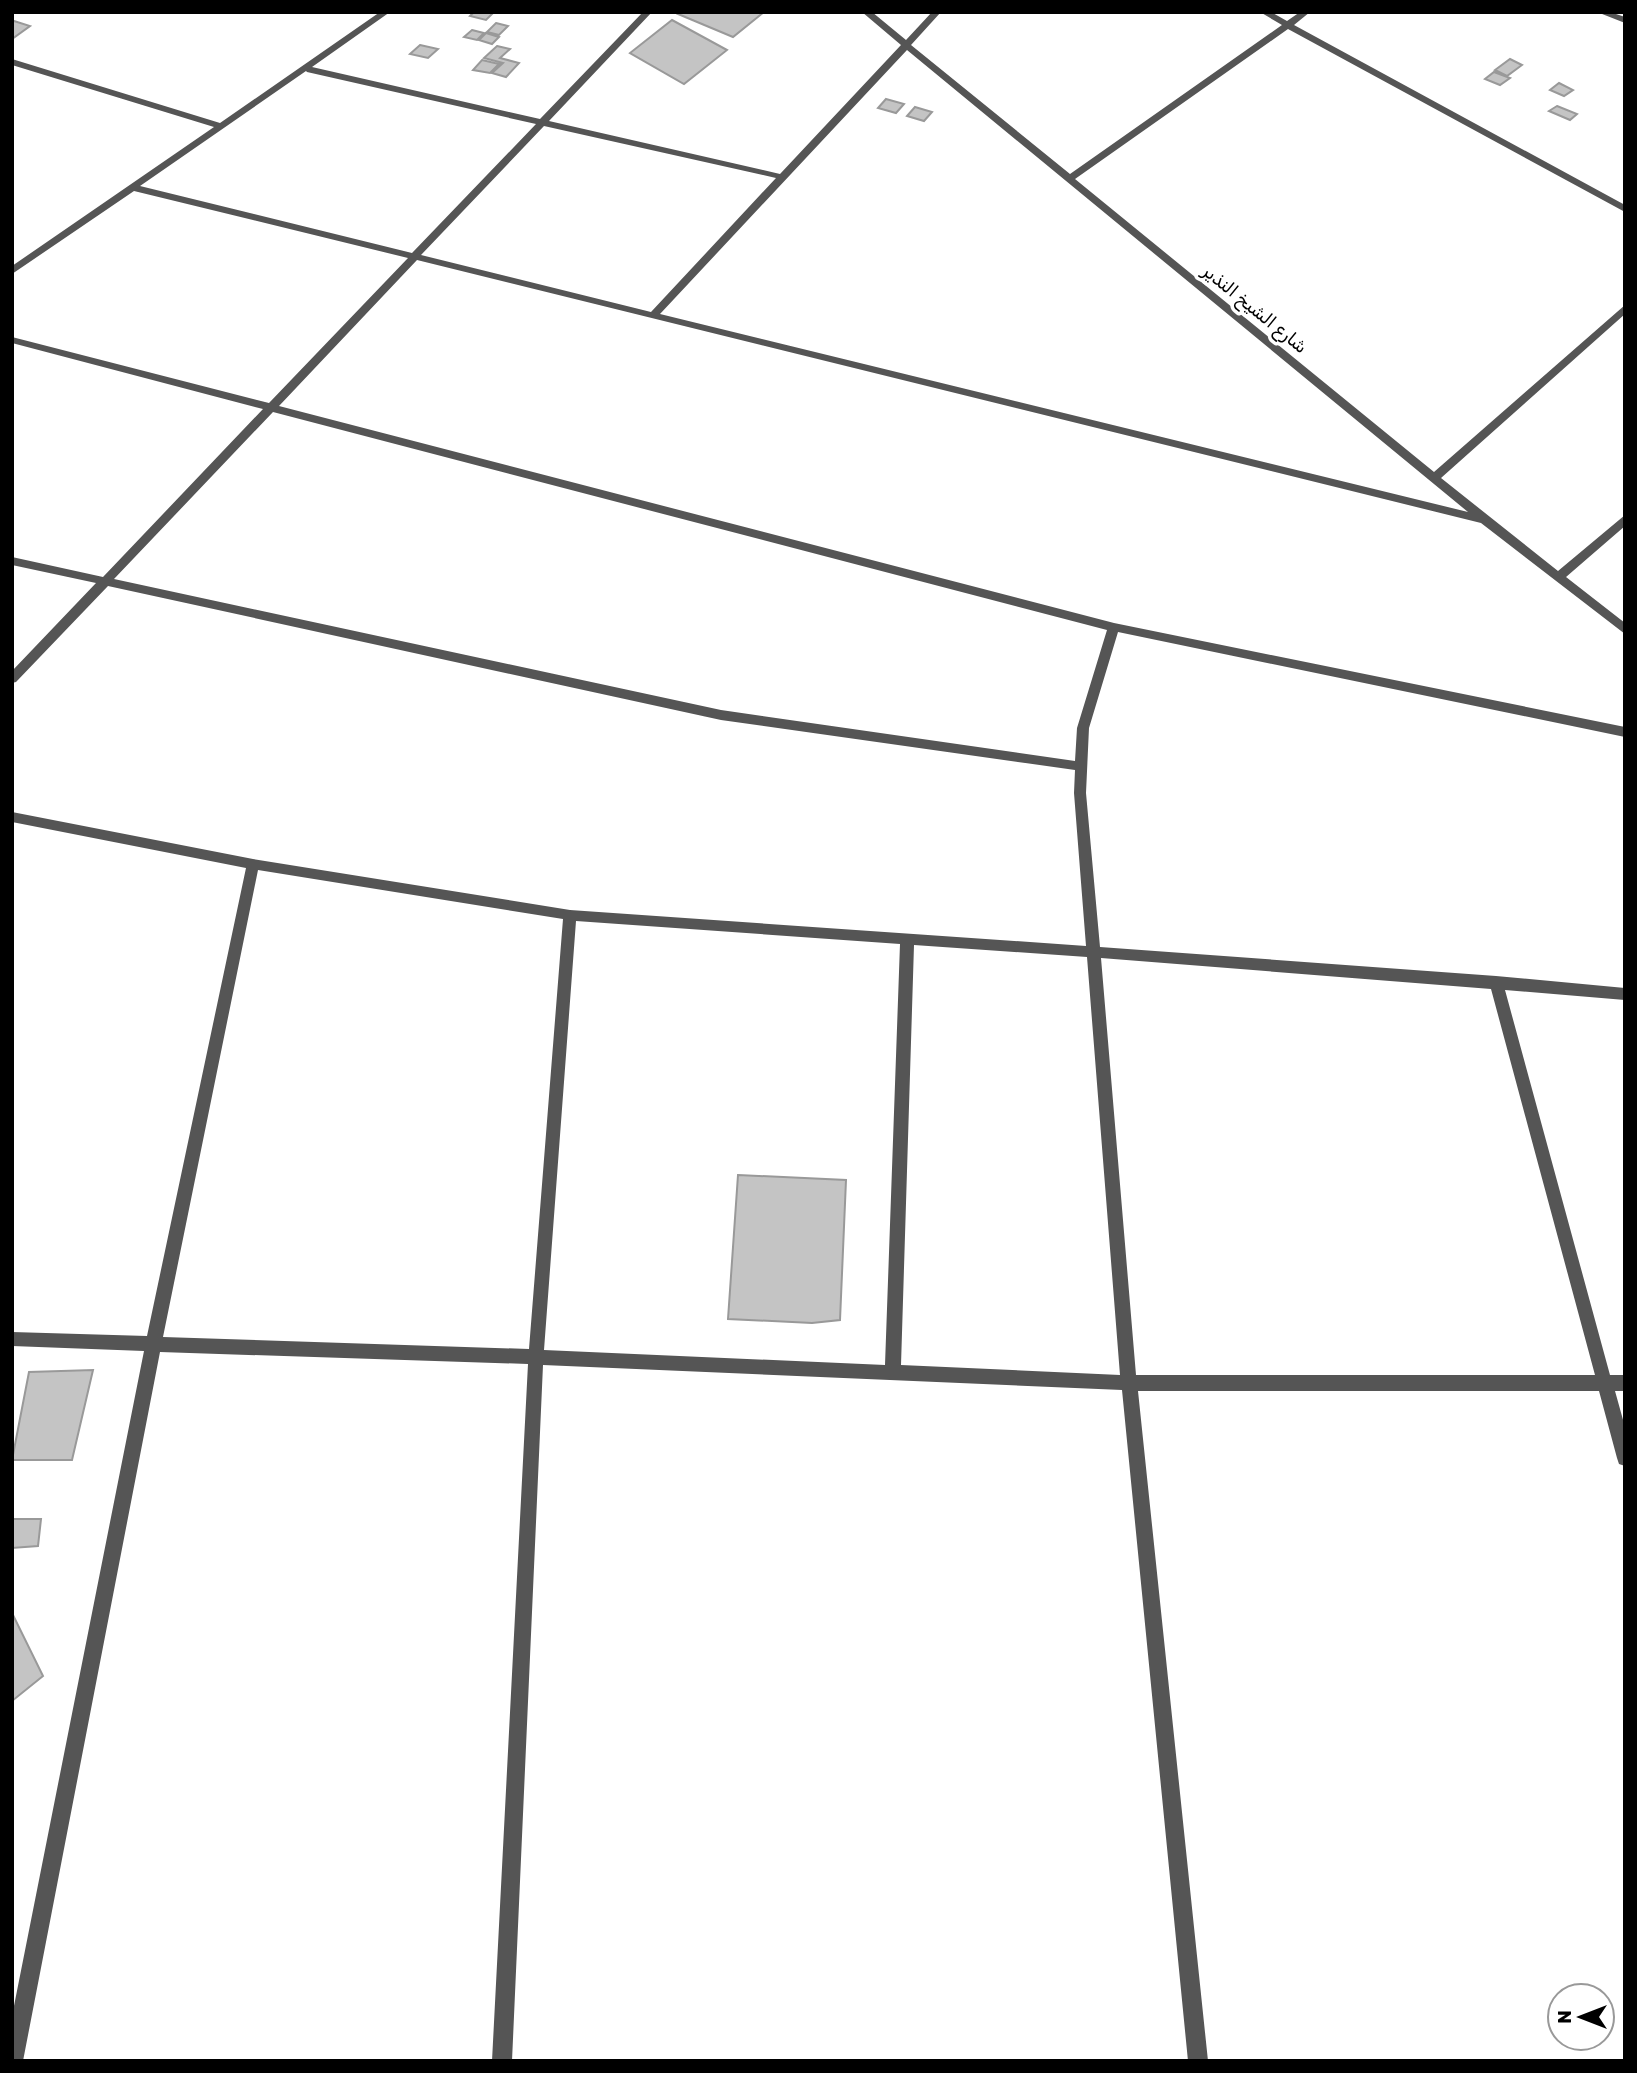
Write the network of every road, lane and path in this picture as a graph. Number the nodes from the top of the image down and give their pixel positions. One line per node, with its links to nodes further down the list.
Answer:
1 (386, 12): 12 (street)
2 (648, 12): 13 (street)
3 (866, 12): 10 (street, شارع الشيخ النذير)
4 (937, 12): 10 (street)
5 (1264, 12): 9 (street)
6 (1306, 12): 9 (street)
7 (1601, 12): 8 (street)
8 (1625, 20)
9 (1288, 25): 16 (street); 18 (street)
10 (905, 47): 15 (street); 16 (street, شارع الشيخ النذير)
11 (12, 62): 14 (street)
12 (307, 69): 13 (street); 14 (street)
13 (541, 124): 15 (street); 19 (street)
14 (222, 126): 17 (street)
15 (783, 177): 22 (street)
16 (1069, 179): 25 (street, شارع الشيخ النذير)
17 (131, 187): 19 (street); 20 (street)
18 (1625, 209)
19 (414, 254): 22 (street); 24 (street)
20 (12, 271)
21 (1625, 308): 25 (street)
22 (654, 313): 27 (street)
23 (12, 340): 24 (street)
24 (272, 408): 30 (street); 31 (street)
25 (1435, 478): 27 (street, شارع الشيخ النذير)
26 (1625, 519): 29 (street)
27 (1485, 520): 29 (street, شارع الشيخ النذير)
28 (12, 561): 30 (street)
29 (1559, 577): 32 (street, شارع الشيخ النذير)
30 (104, 583): 33 (street); 35 (street)
31 (1114, 626): 34 (street); 35 (street)
32 (1625, 630)
33 (12, 679)
34 (1625, 732)
35 (1079, 766): 40 (street)
36 (12, 817): 37 (street)
37 (253, 864): 38 (street); 44 (street)
38 (570, 915): 39 (street); 45 (street)
39 (907, 941): 40 (street); 46 (street)
40 (1091, 954): 41 (street); 47 (street)
41 (1496, 982): 42 (street); 48 (street)
42 (1625, 994)
43 (12, 1339): 44 (street)
44 (153, 1345): 45 (street); 51 (street)
45 (536, 1357): 46 (street); 52 (street)
46 (893, 1372): 47 (street)
47 (1129, 1382): 48 (street); 53 (street)
48 (1606, 1383): 49 (street); 50 (street)
49 (1625, 1383)
50 (1625, 1458)
51 (13, 2061)
52 (502, 2061)
53 (1198, 2061)

